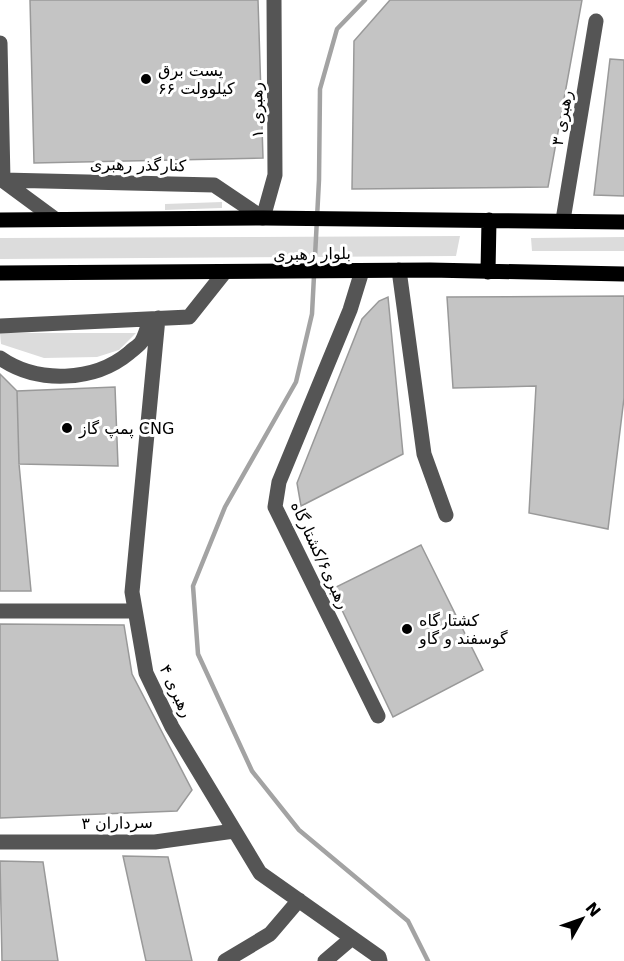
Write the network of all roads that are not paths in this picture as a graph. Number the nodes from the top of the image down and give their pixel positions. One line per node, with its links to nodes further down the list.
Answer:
1 (274, 0): 5 (street, رهبری ۱)
2 (596, 21): 9 (street, رهبری ۳)
3 (0, 43): 4 (street)
4 (1, 180): 5 (street, کنارگذر رهبری); 7 (street)
5 (263, 218): 7 (main road, بلوار رهبری); 8 (main road, بلوار رهبری)
6 (0, 219): 7 (main road, بلوار رهبری)
7 (54, 219)
8 (489, 220): 9 (main road, بلوار رهبری); 13 (main road)
9 (563, 220): 10 (main road, بلوار رهبری)
10 (624, 222)
11 (399, 270): 12 (main road, بلوار رهبری); 13 (main road, بلوار رهبری); 20 (street)
12 (359, 271): 15 (main road, بلوار رهبری); 23 (street, رهبری۶/کشتارگاه)
13 (488, 272): 16 (main road, بلوار رهبری)
14 (0, 273): 15 (main road, بلوار رهبری)
15 (224, 273): 17 (street)
16 (624, 274)
17 (154, 318): 18 (street); 19 (street); 22 (street, رهبری ۴)
18 (0, 326)
19 (0, 358)
20 (446, 515)
21 (0, 611): 22 (street)
22 (135, 611): 24 (street, رهبری ۴)
23 (378, 716)
24 (234, 831): 25 (street, سرداران ۳); 26 (street, رهبری ۴)
25 (0, 842)
26 (299, 900): 27 (street, رهبری ۴); 28 (street)
27 (352, 938): 29 (street); 30 (street, رهبری ۴)
28 (225, 961)
29 (325, 961)
30 (380, 961)

